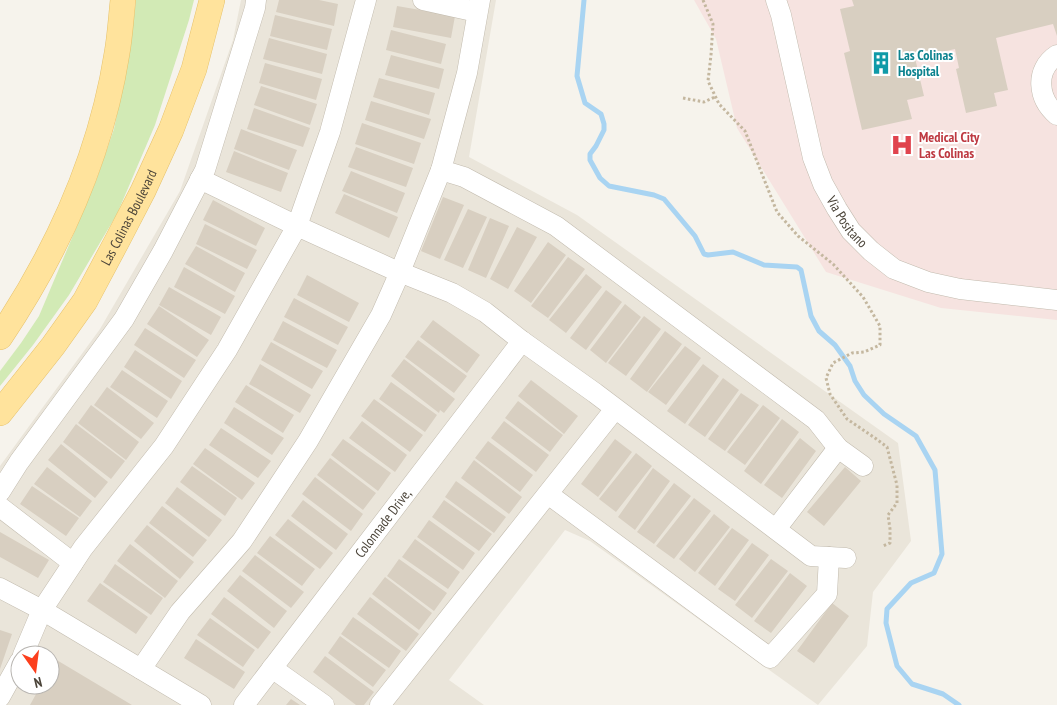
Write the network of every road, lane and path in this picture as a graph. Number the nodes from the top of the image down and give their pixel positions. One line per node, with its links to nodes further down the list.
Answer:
1 (123, 0): 18 (main road)
2 (212, 0): 22 (main road, Las Colinas Boulevard)
3 (256, 0): 14 (street)
4 (366, 0): 15 (street)
5 (423, 0): 8 (street)
6 (703, 0): 10 (path)
7 (776, 0): 17 (street, Via Positano)
8 (478, 6): 13 (street)
9 (1057, 54): 12 (street)
10 (715, 97): 11 (path); 20 (path)
11 (683, 98)
12 (1057, 116)
13 (442, 170): 16 (street); 23 (street)
14 (200, 179): 15 (street); 25 (street)
15 (297, 226): 16 (street); 29 (street)
16 (400, 272): 19 (street); 34 (street)
17 (1057, 300)
18 (0, 337)
19 (522, 341): 21 (street); 33 (street, Colonnade Drive,)
20 (833, 363)
21 (615, 409): 26 (street); 28 (street)
22 (0, 413)
23 (838, 448): 24 (street); 28 (street)
24 (863, 466)
25 (0, 492)
26 (548, 494): 28 (street); 40 (street)
27 (0, 507): 29 (street)
28 (776, 529)
29 (73, 563): 31 (street)
30 (0, 588): 31 (street)
31 (42, 610): 32 (street); 34 (street)
32 (27, 645)
33 (272, 668): 38 (street, Colonnade Drive,); 39 (street)
34 (141, 670): 37 (street)
35 (10, 679): 36 (street)
36 (0, 697)
37 (201, 705)
38 (244, 705)
39 (324, 705)
40 (380, 705)

